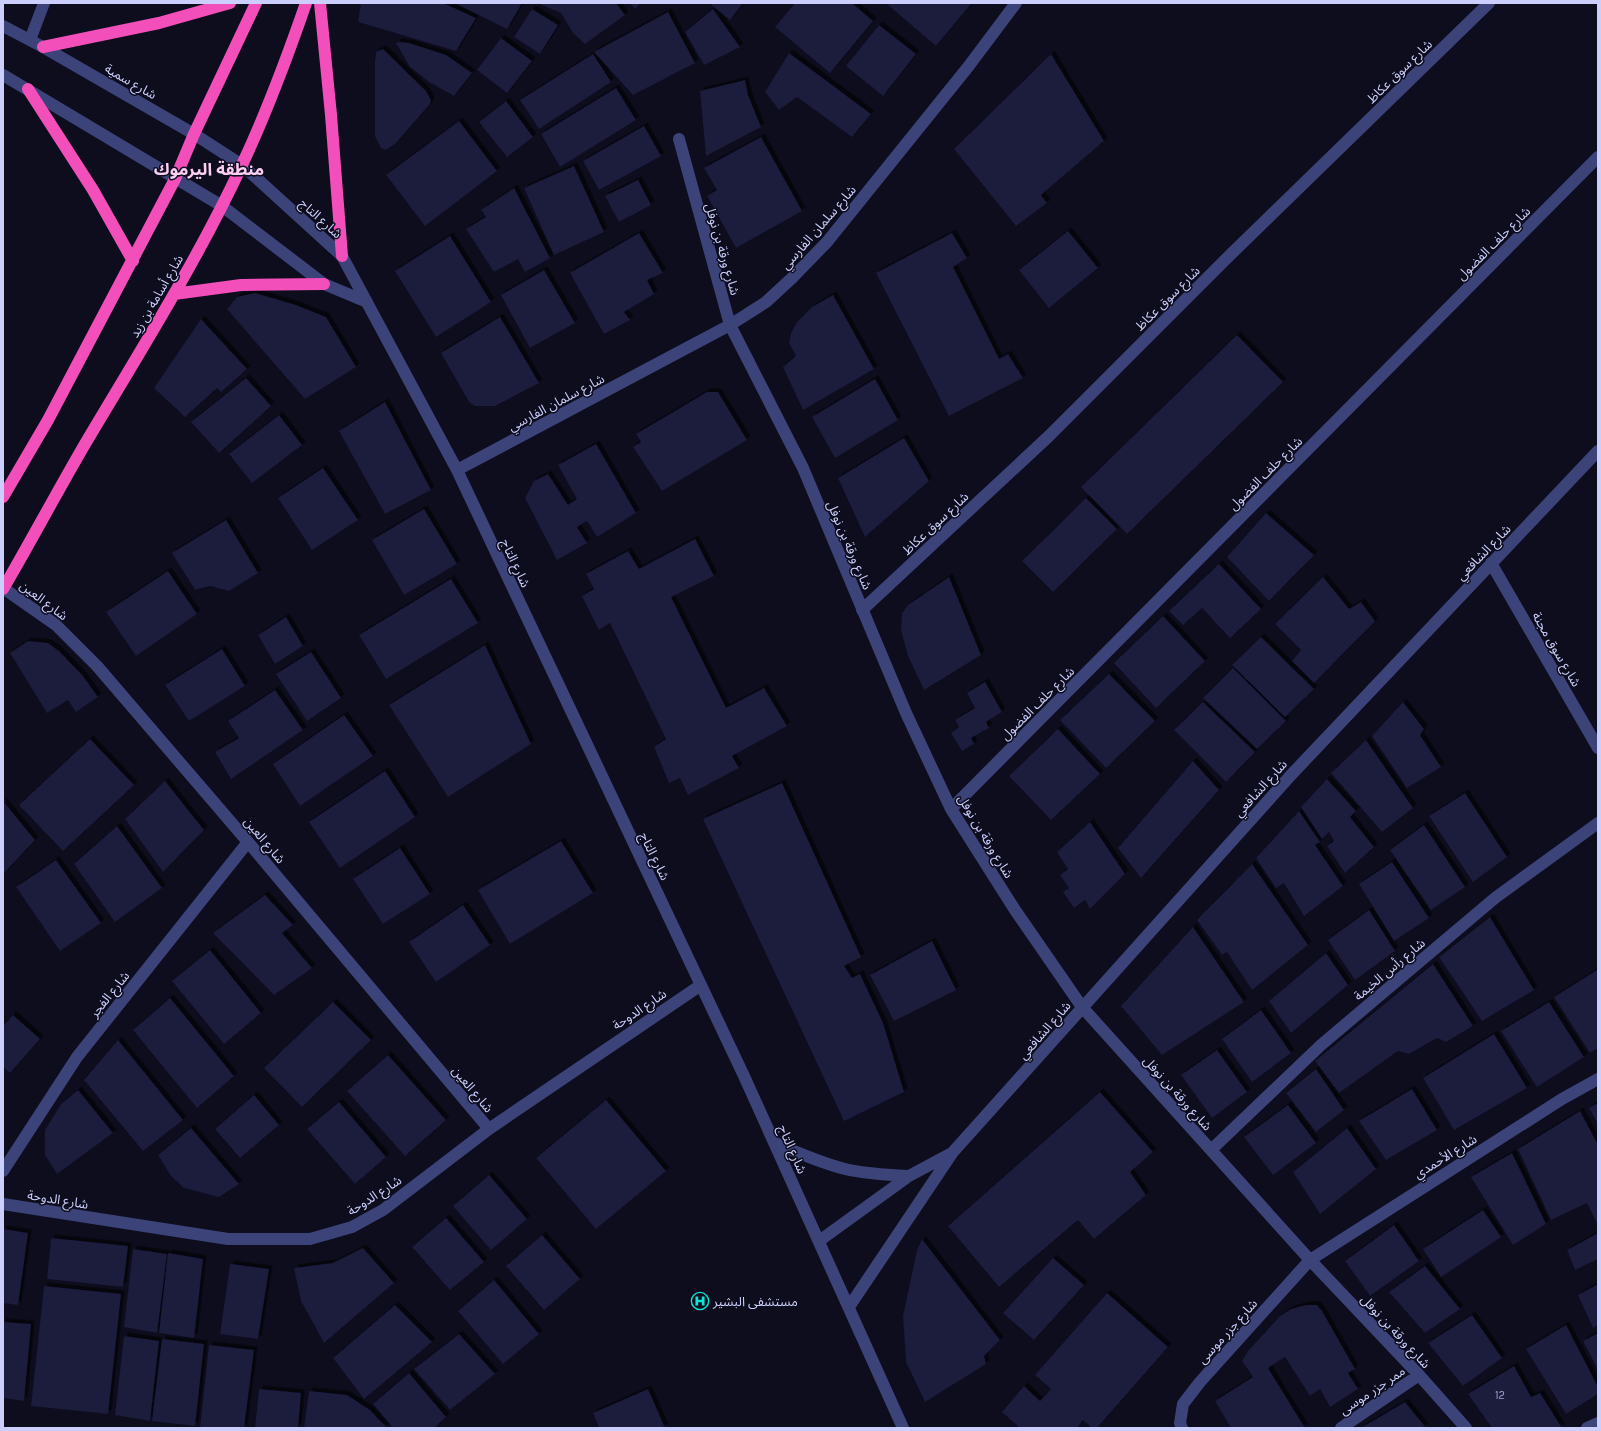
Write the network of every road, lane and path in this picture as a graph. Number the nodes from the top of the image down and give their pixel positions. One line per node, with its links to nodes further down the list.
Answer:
1 (44, 3): 9 (street)
2 (230, 3): 10 (highway)
3 (256, 3): 13 (highway)
4 (306, 3): 16 (highway, شارع أسامة بن زيد)
5 (320, 3): 19 (highway)
6 (1016, 3): 24 (street, شارع سلمان الفارسي)
7 (1489, 3): 30 (street, شارع سوق عكاظ)
8 (3, 26): 9 (street, شارع سمية)
9 (30, 40): 10 (street, شارع سمية)
10 (43, 47): 13 (street, شارع سمية)
11 (3, 75): 12 (street)
12 (28, 89): 17 (street); 20 (highway)
13 (194, 134): 16 (street, شارع سمية); 17 (highway)
14 (679, 139): 24 (street, شارع ورقة بن نوفل)
15 (1598, 156): 32 (street, شارع حلف الفضول)
16 (242, 165): 18 (highway, شارع أسامة بن زيد); 19 (street, شارع التاج)
17 (175, 179): 18 (street); 20 (highway)
18 (222, 206): 21 (street); 22 (highway, شارع أسامة بن زيد)
19 (342, 256): 23 (street, شارع التاج)
20 (133, 261): 27 (highway)
21 (324, 284): 22 (highway); 23 (street)
22 (174, 294): 29 (highway, شارع أسامة بن زيد)
23 (367, 302): 26 (street, شارع التاج)
24 (730, 325): 26 (street, شارع سلمان الفارسي); 30 (street, شارع ورقة بن نوفل)
25 (1598, 451): 28 (street, شارع الشافعي)
26 (456, 470): 35 (street, شارع التاج)
27 (3, 497)
28 (1491, 563): 31 (street, شارع سوق مجنة); 36 (street, شارع الشافعي)
29 (3, 588): 34 (street, شارع العين)
30 (862, 610): 32 (street, شارع ورقة بن نوفل)
31 (1598, 748)
32 (951, 809): 36 (street, شارع ورقة بن نوفل)
33 (1598, 824): 40 (street, شارع رأس الخيمة)
34 (248, 842): 38 (street, شارع العين); 42 (street, شارع الفجر)
35 (701, 985): 38 (street, شارع الدوحة); 39 (street, شارع التاج)
36 (1082, 1007): 40 (street, شارع ورقة بن نوفل); 41 (street, شارع الشافعي)
37 (1598, 1079): 46 (street, شارع الأحمدي)
38 (489, 1129): 44 (street, شارع الدوحة)
39 (775, 1143): 43 (street); 45 (street, شارع التاج)
40 (1210, 1150): 46 (street, شارع ورقة بن نوفل)
41 (953, 1152): 43 (street, شارع الشافعي); 47 (street, شارع الشافعي)
42 (3, 1171)
43 (909, 1176): 45 (street, شارع الشافعي)
44 (3, 1204)
45 (819, 1240): 47 (street, شارع التاج)
46 (1310, 1260): 48 (street, شارع ورقة بن نوفل); 51 (street, شارع جزر موسى)
47 (849, 1307): 50 (street, شارع التاج)
48 (1419, 1375): 52 (street, ممر جزر موسى); 53 (street, شارع ورقة بن نوفل)
49 (1598, 1423): 54 (street)
50 (903, 1428)
51 (1182, 1428)
52 (1341, 1428)
53 (1466, 1428)
54 (1587, 1428)

